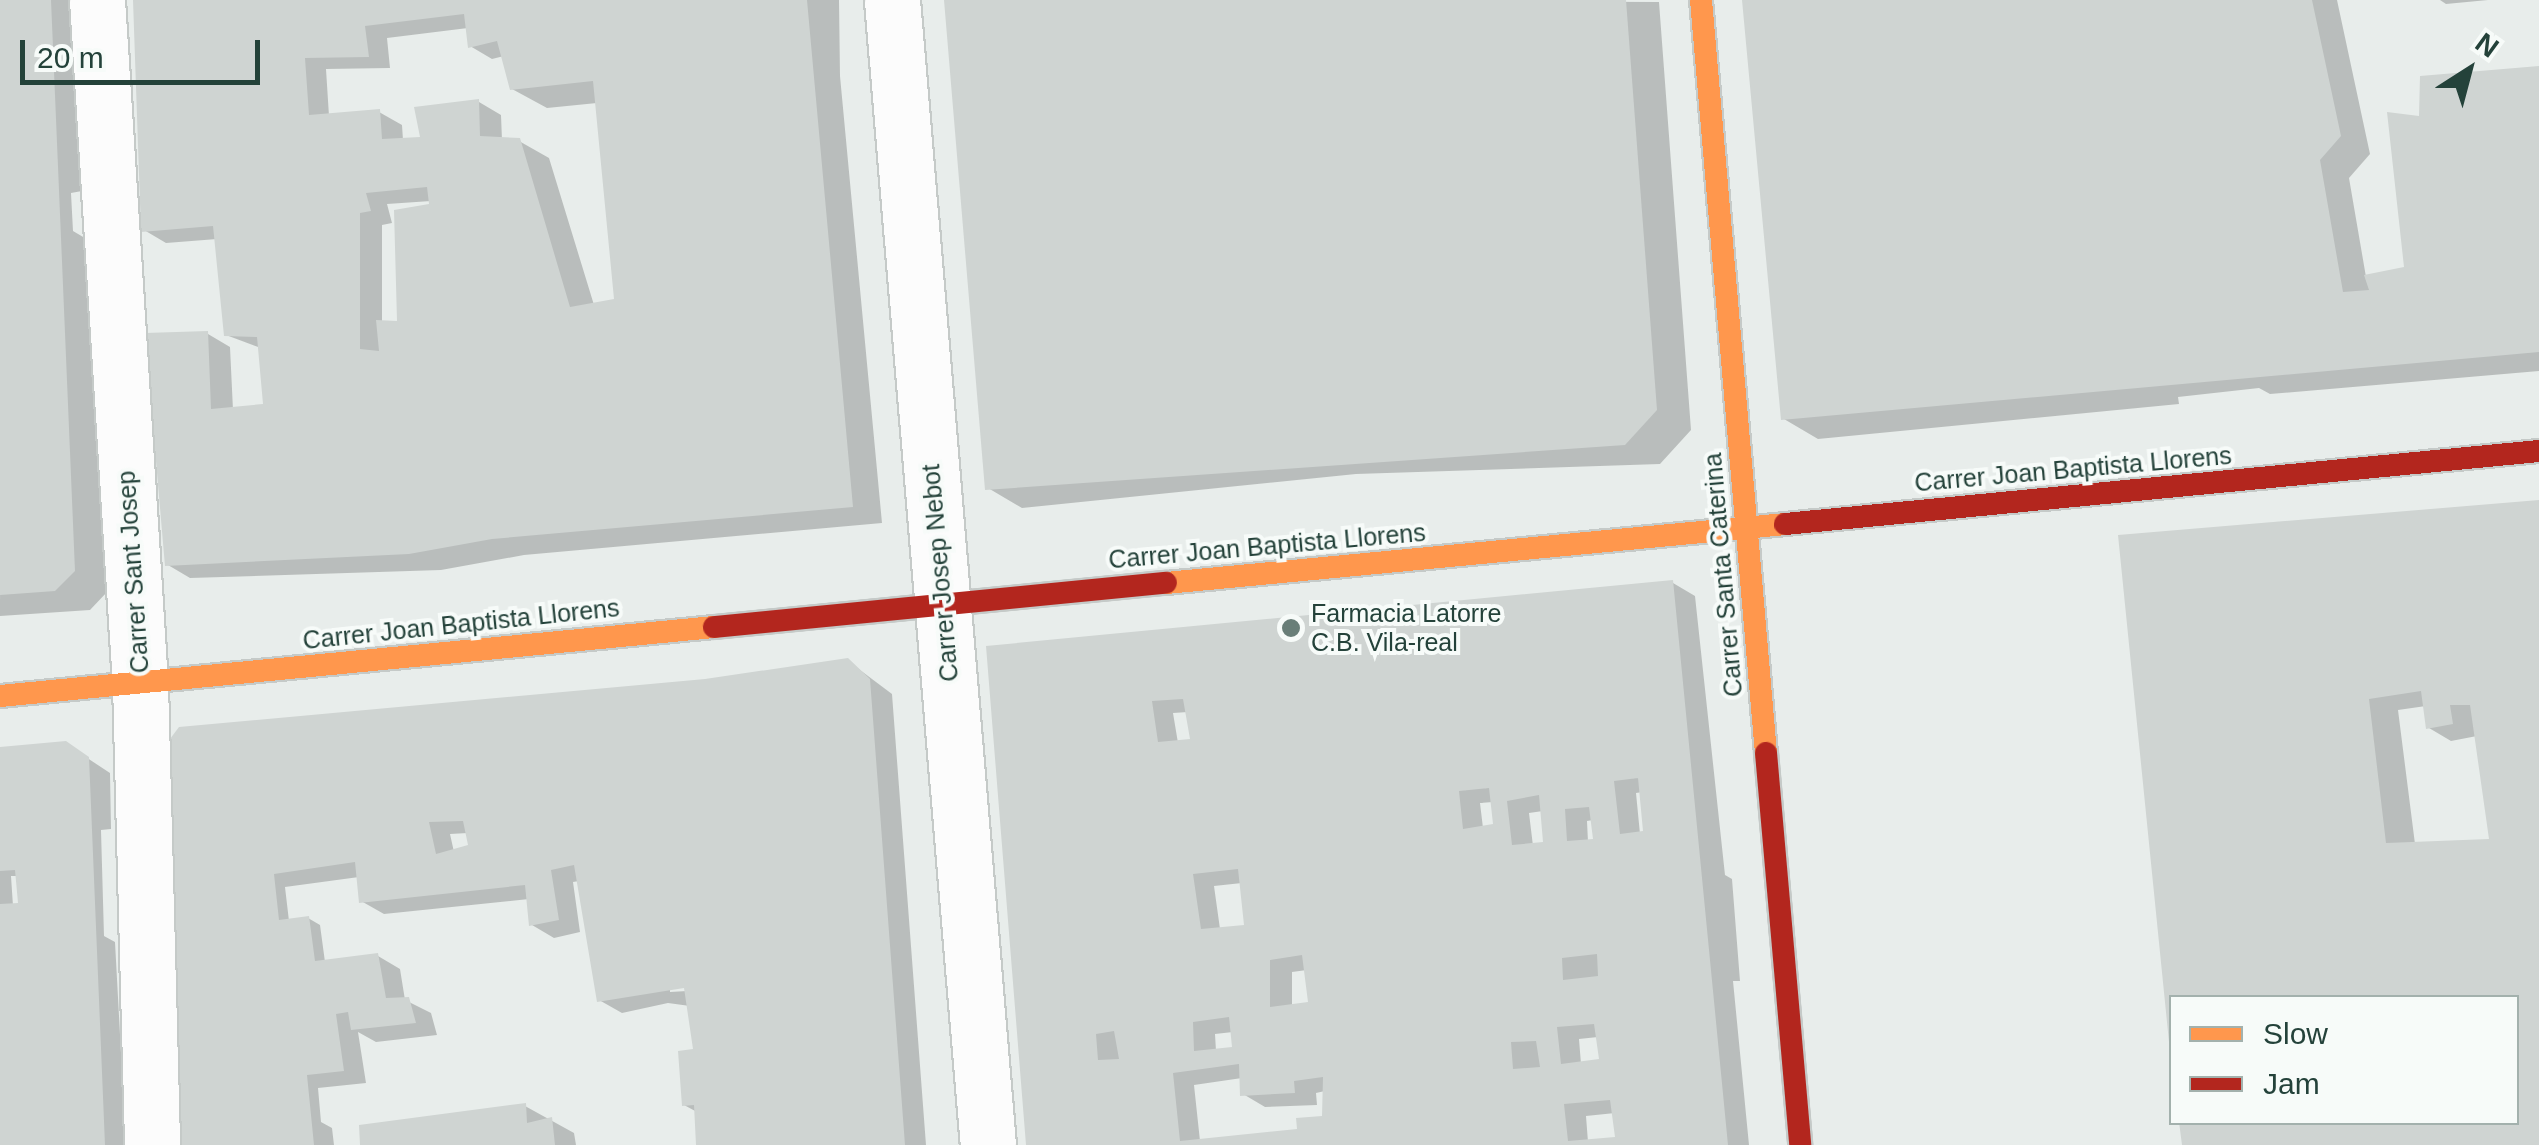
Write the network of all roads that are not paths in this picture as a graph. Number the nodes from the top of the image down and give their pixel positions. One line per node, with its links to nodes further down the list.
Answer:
1 (97, 0): 7 (street, Carrer Sant Josep)
2 (892, 0): 6 (street, Carrer Josep Nebot)
3 (1700, 0): 5 (street, Carrer Santa Caterina)
4 (2539, 452): 5 (street, Carrer Joan Baptista Llorens)
5 (1746, 528): 6 (street, Carrer Joan Baptista Llorens); 11 (street, Carrer Santa Caterina)
6 (942, 605): 7 (street, Carrer Joan Baptista Llorens); 10 (street, Carrer Josep Nebot)
7 (140, 683): 8 (street, Carrer Joan Baptista Llorens); 9 (street, Carrer Sant Josep)
8 (0, 696)
9 (152, 1145)
10 (988, 1145)
11 (1800, 1145)

